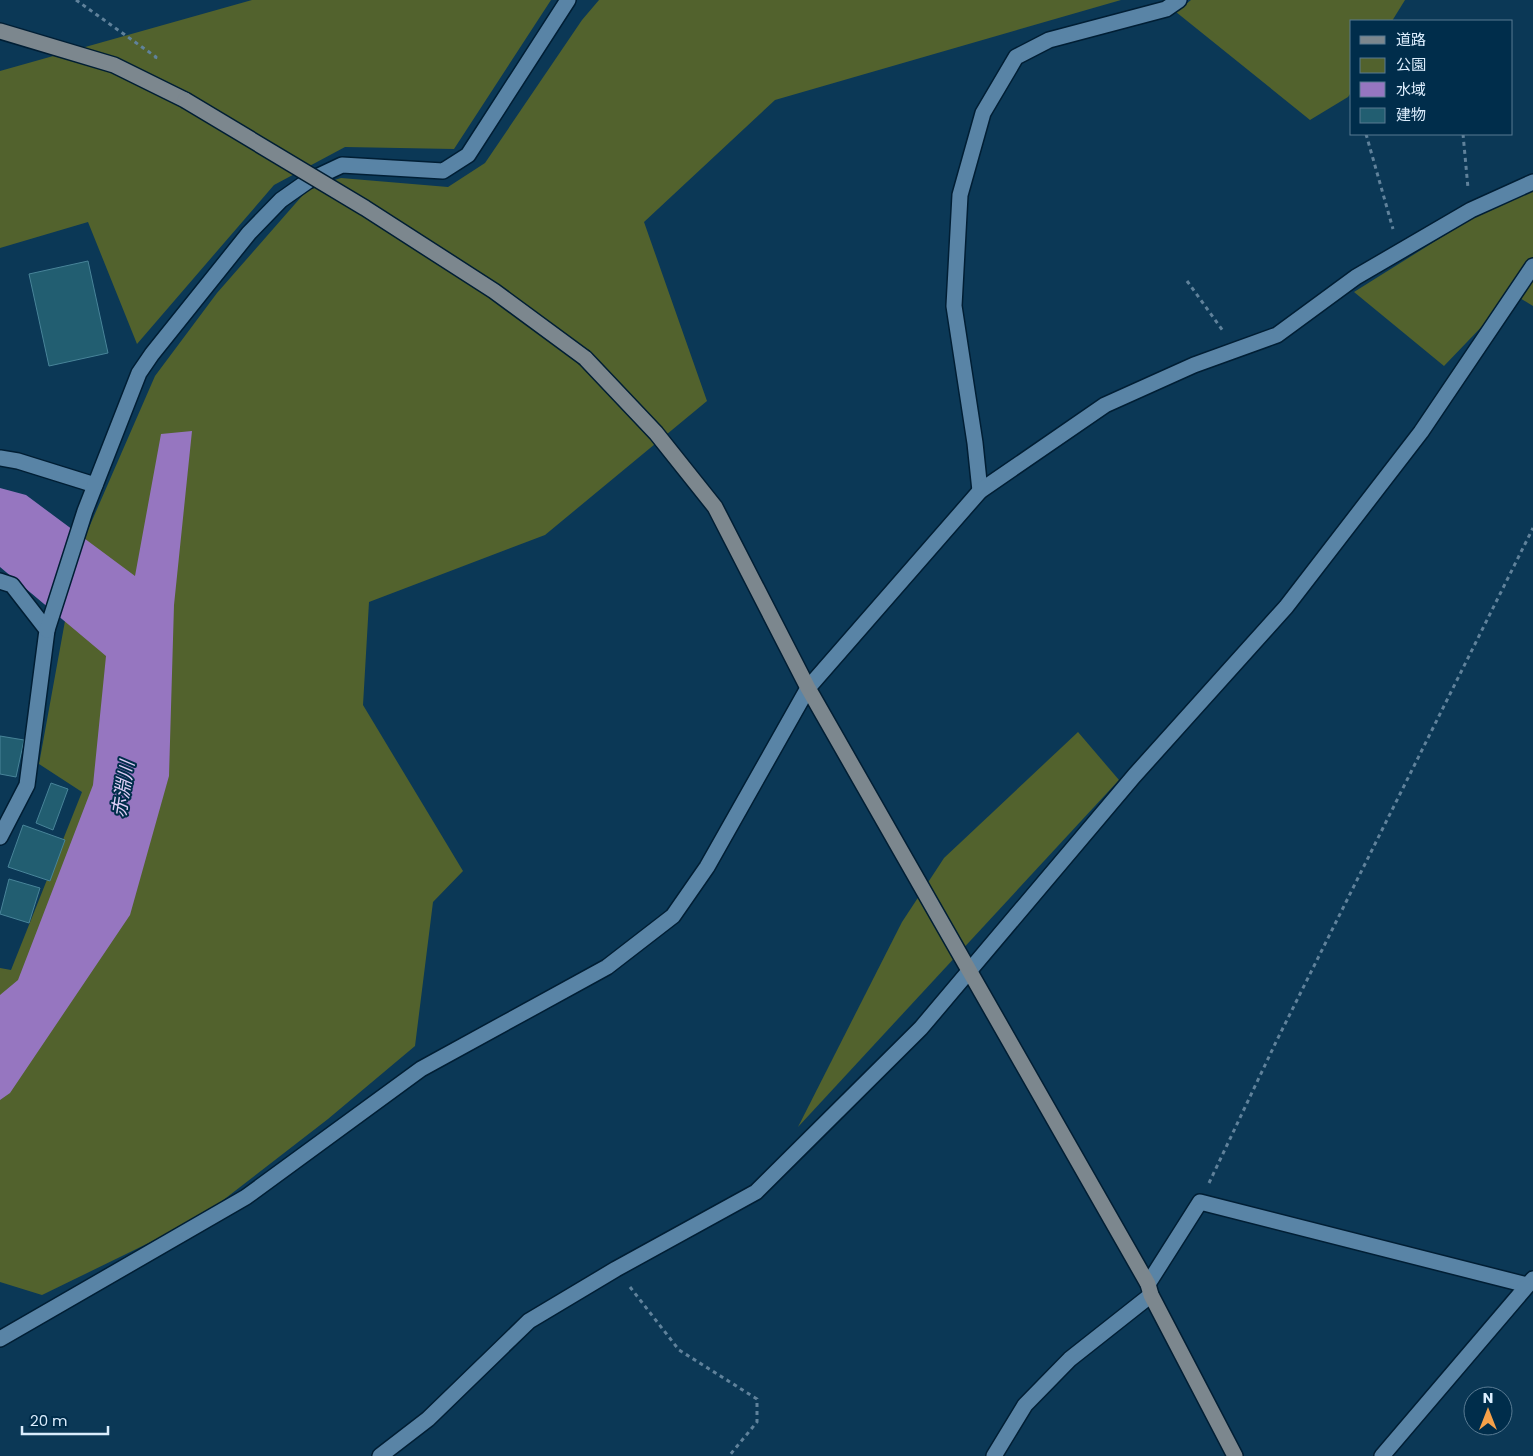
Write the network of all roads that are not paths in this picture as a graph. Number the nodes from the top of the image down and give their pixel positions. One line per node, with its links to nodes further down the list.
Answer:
1 (568, 0): 7 (street)
2 (1179, 0): 8 (street)
3 (0, 31): 11 (street, bridge)
4 (1533, 182): 8 (street)
5 (1533, 266): 13 (street)
6 (0, 458): 7 (street)
7 (95, 485): 10 (street)
8 (980, 491): 11 (street)
9 (0, 581): 10 (street)
10 (47, 630): 12 (street)
11 (808, 688): 13 (street); 16 (street)
12 (0, 837)
13 (969, 969): 15 (street); 17 (street)
14 (1530, 1282): 15 (street); 20 (street)
15 (1150, 1289): 18 (street); 19 (street)
16 (0, 1339)
17 (380, 1456)
18 (994, 1456)
19 (1235, 1456)
20 (1382, 1456)

